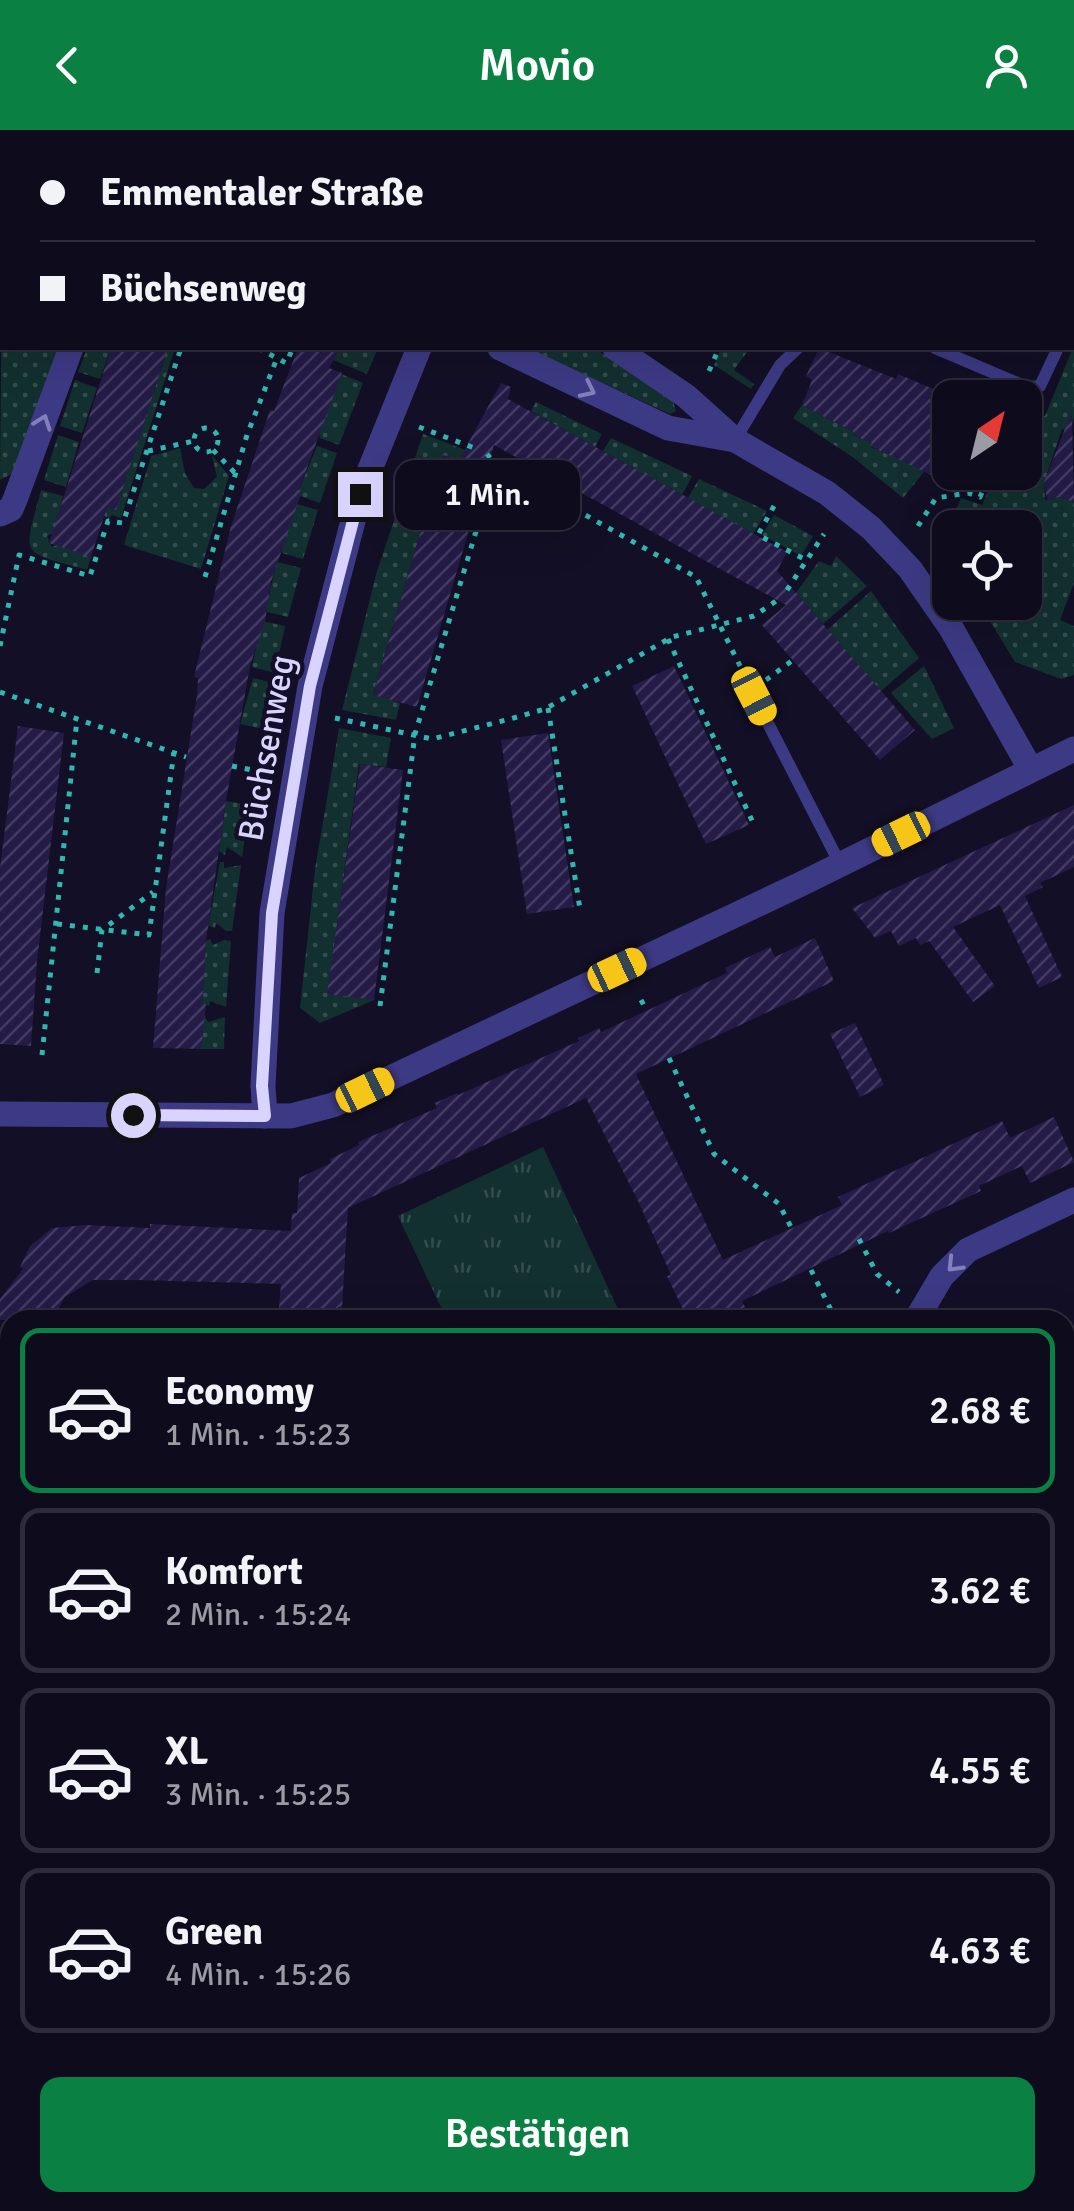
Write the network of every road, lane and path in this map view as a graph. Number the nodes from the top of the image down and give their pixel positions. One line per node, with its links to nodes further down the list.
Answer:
1 (70, 350): 25 (street, one-way to 1)
2 (181, 350): 19 (path)
3 (262, 350): 12 (path)
4 (292, 350): 12 (path)
5 (418, 350): 61 (street, Büchsenweg)
6 (504, 350): 15 (street, one-way to 15)
7 (618, 350): 15 (street)
8 (717, 350): 13 (path)
9 (796, 350): 15 (lane)
10 (940, 350): 11 (lane)
11 (1057, 350)
12 (277, 358): 22 (path)
13 (709, 371)
14 (419, 427): 17 (path)
15 (735, 440): 46 (street)
16 (194, 441): 18 (path); 18 (path); 19 (path)
17 (477, 449)
18 (213, 450): 22 (path)
19 (147, 451): 34 (path)
20 (487, 454): 21 (path)
21 (496, 465): 32 (path); 41 (path)
22 (236, 474): 29 (path)
23 (983, 490): 26 (path)
24 (774, 506): 28 (path)
25 (0, 514)
26 (918, 526)
27 (824, 534): 28 (path)
28 (808, 561): 30 (path)
29 (205, 577)
30 (787, 590)
31 (779, 598): 32 (path)
32 (721, 623): 33 (path); 37 (path)
33 (668, 639): 38 (path); 48 (path)
34 (0, 646)
35 (793, 660): 37 (path)
36 (0, 692): 40 (path)
37 (753, 694): 49 (lane)
38 (548, 708): 41 (path); 51 (path)
39 (335, 718): 41 (path)
40 (77, 719): 43 (path); 52 (path)
41 (415, 734): 56 (path)
42 (1074, 750): 46 (street)
43 (174, 752): 44 (path); 50 (path)
44 (186, 756)
45 (232, 766): 47 (path)
46 (1031, 770): 49 (street)
47 (262, 772)
48 (755, 827)
49 (840, 864): 61 (street)
50 (154, 891): 53 (path); 53 (path)
51 (580, 909)
52 (56, 924): 53 (path); 58 (path)
53 (102, 930): 54 (path)
54 (97, 972)
55 (641, 1000): 57 (path)
56 (380, 1006)
57 (647, 1011)
58 (42, 1055)
59 (669, 1058): 63 (path)
60 (0, 1114): 61 (street)
61 (265, 1116)
62 (1074, 1200): 68 (street, one-way to 68)
63 (792, 1229)
64 (859, 1240): 66 (path)
65 (811, 1270): 67 (path)
66 (899, 1292)
67 (831, 1310)
68 (922, 1310)

